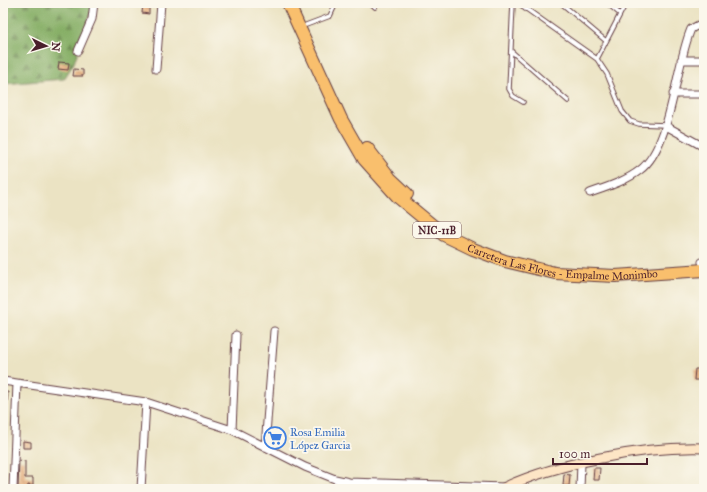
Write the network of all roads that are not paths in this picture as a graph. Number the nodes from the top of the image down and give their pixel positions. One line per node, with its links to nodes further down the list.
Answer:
1 (94, 3): 20 (street)
2 (161, 3): 24 (street)
3 (288, 3): 32 (highway, Carretera Las Flores - Empalme Monimbo / NIC-11B)
4 (296, 3): 17 (highway, Carretera Las Flores - Empalme Monimbo / NIC-11B)
5 (336, 3): 17 (lane)
6 (371, 3): 13 (lane)
7 (513, 3): 19 (lane)
8 (518, 3): 14 (lane)
9 (530, 3): 14 (lane)
10 (561, 3): 18 (lane)
11 (607, 3): 15 (lane)
12 (626, 3): 15 (lane)
13 (375, 7)
14 (524, 9): 21 (lane)
15 (620, 14): 18 (lane)
16 (704, 22): 22 (street)
17 (306, 25): 32 (highway, Carretera Las Flores - Empalme Monimbo / NIC-11B)
18 (606, 42): 21 (lane)
19 (510, 50): 27 (lane); 28 (lane)
20 (78, 51)
21 (597, 59): 29 (lane)
22 (681, 60): 23 (street); 25 (street)
23 (704, 60)
24 (156, 70)
25 (674, 94): 26 (street); 29 (street)
26 (704, 94)
27 (568, 101)
28 (523, 102)
29 (666, 126): 30 (street); 31 (street)
30 (704, 148)
31 (590, 193)
32 (704, 264)
33 (274, 331): 39 (street)
34 (236, 335): 38 (street)
35 (3, 382): 36 (street)
36 (17, 383): 37 (street); 44 (street)
37 (146, 402): 38 (street); 45 (street)
38 (232, 430): 39 (street)
39 (265, 447): 43 (street)
40 (704, 448): 41 (street)
41 (581, 463): 42 (street); 46 (street)
42 (517, 486): 43 (street)
43 (504, 488)
44 (13, 489)
45 (141, 489)
46 (580, 489)

